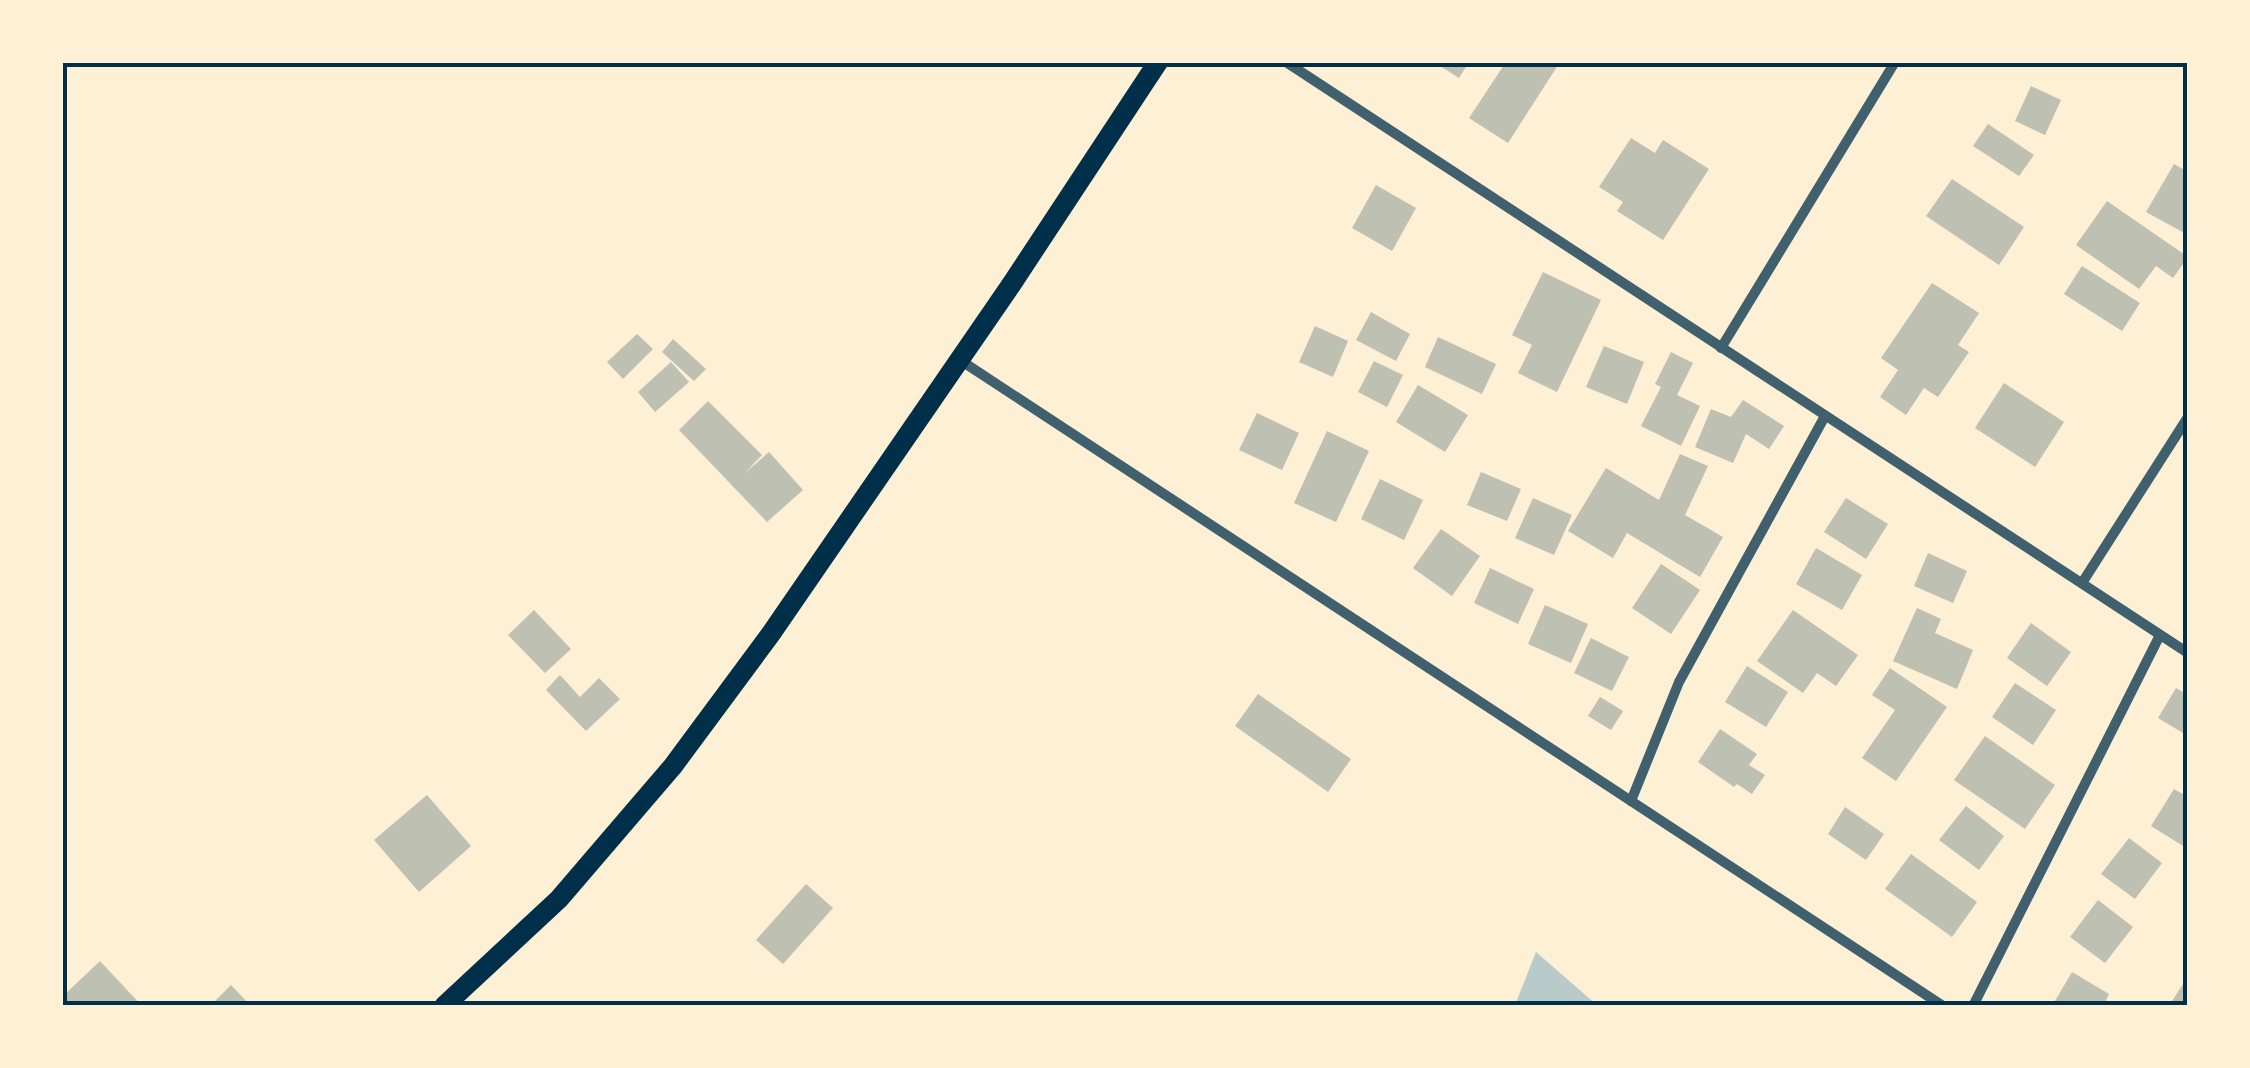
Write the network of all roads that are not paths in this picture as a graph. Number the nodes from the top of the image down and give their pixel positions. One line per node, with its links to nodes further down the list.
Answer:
1 (1158, 62): 5 (main road)
2 (1286, 62): 4 (street)
3 (1895, 62): 4 (street)
4 (1722, 348): 6 (street)
5 (960, 360): 11 (street); 12 (main road)
6 (1825, 416): 8 (street); 11 (street)
7 (2188, 417): 8 (street)
8 (2082, 584): 9 (street)
9 (2160, 634): 10 (street); 14 (street)
10 (2188, 653)
11 (1631, 801): 13 (street)
12 (444, 1006)
13 (1943, 1006)
14 (1973, 1006)

